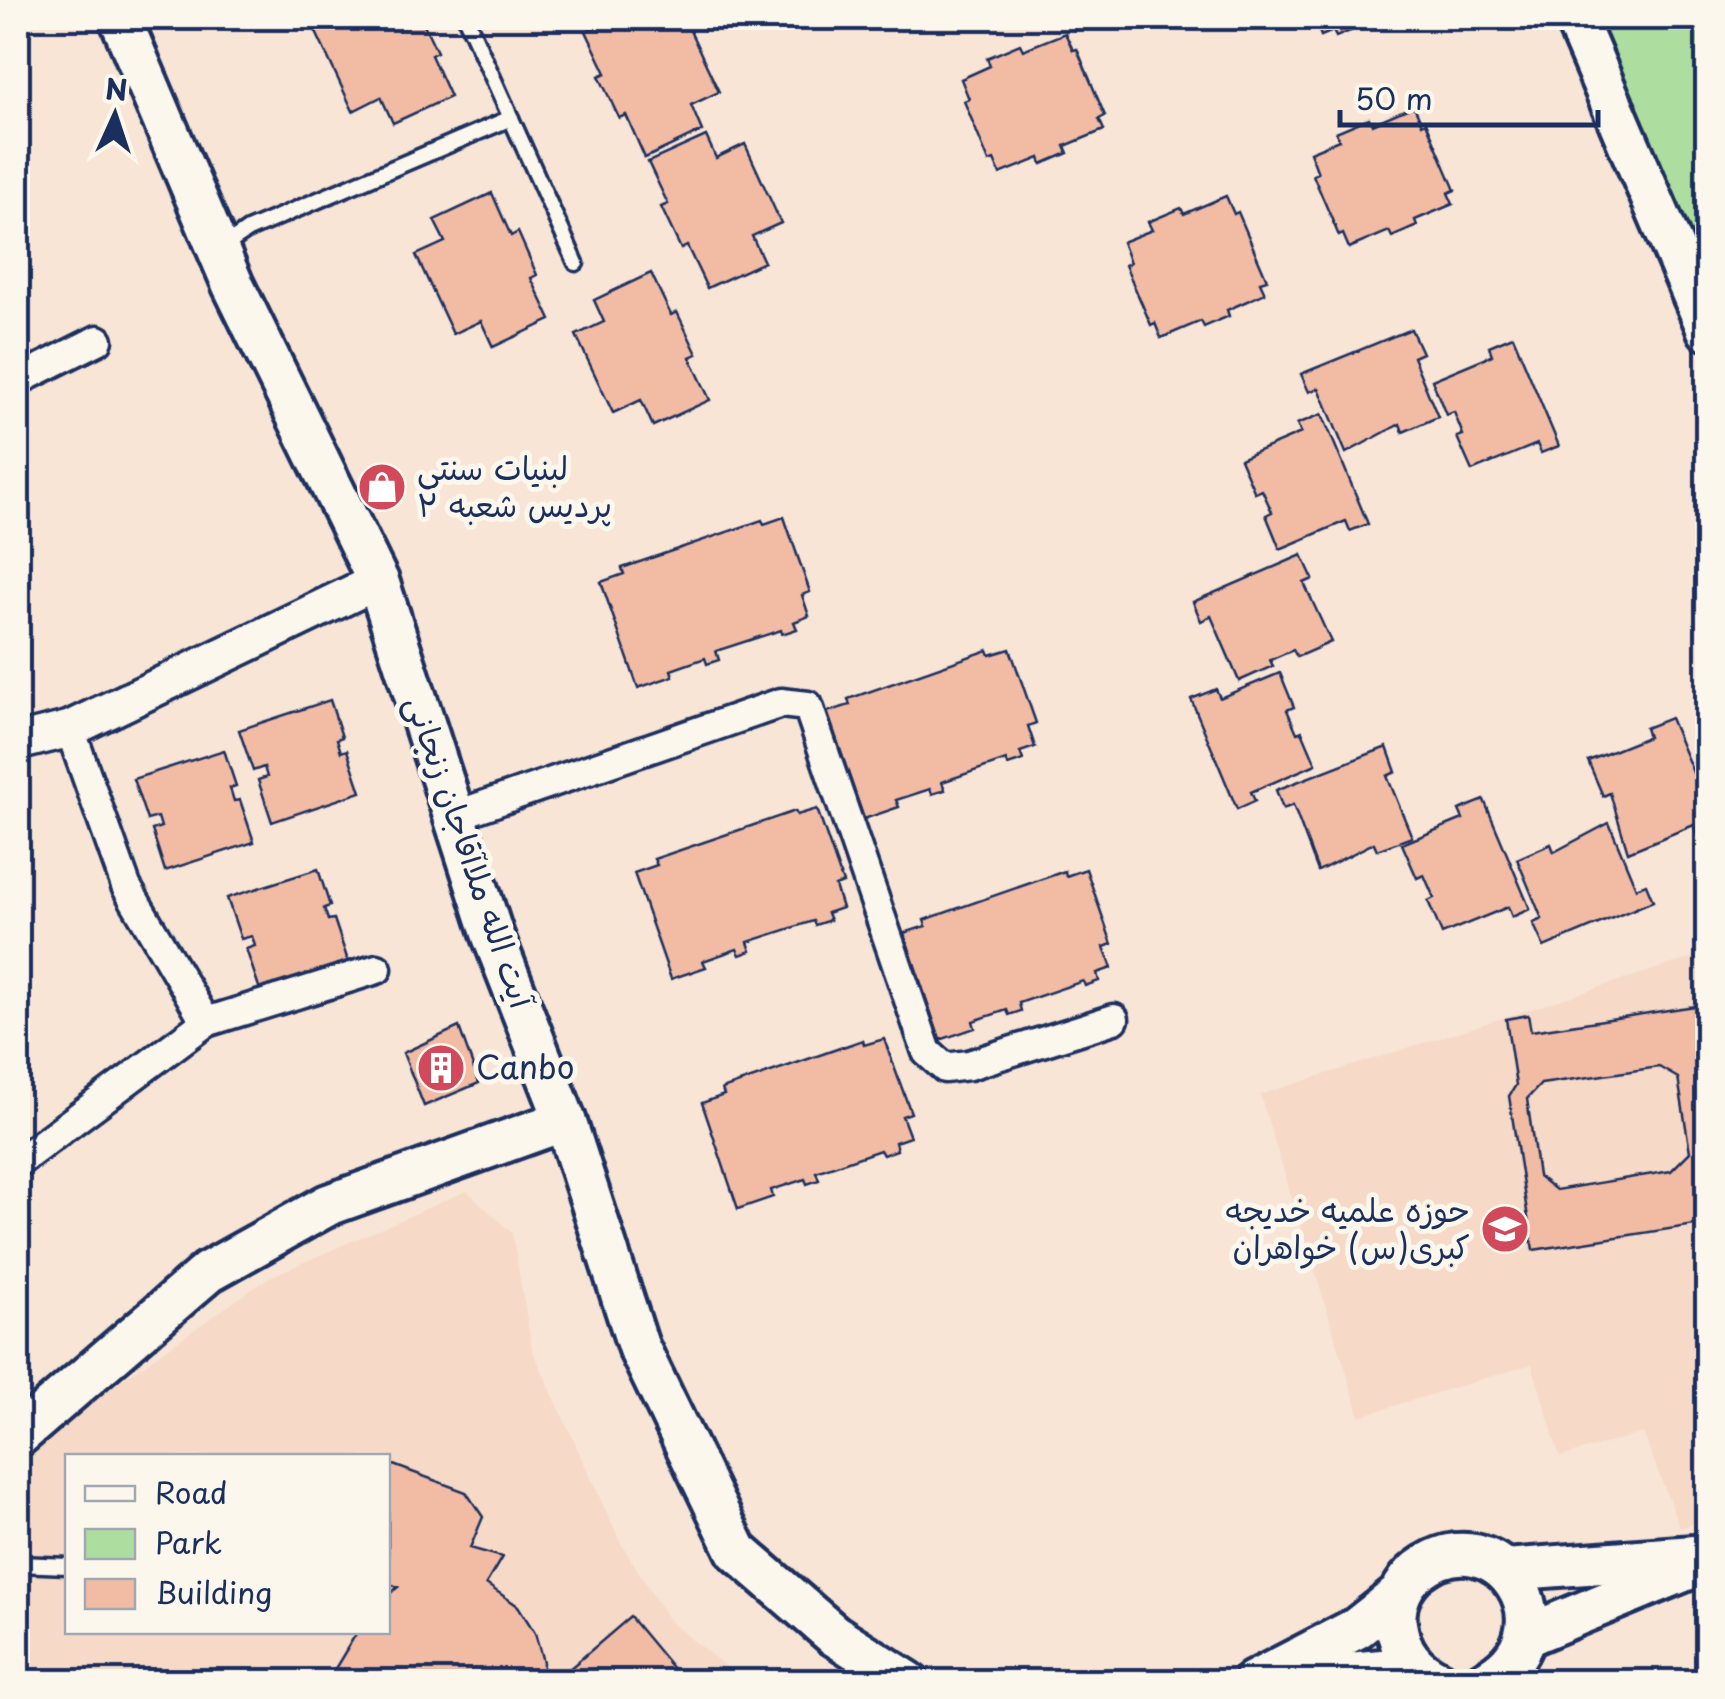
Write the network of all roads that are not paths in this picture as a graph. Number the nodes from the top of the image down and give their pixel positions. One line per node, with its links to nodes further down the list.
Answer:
1 (120, 18): 5 (main road, آیت الله ملاآقاجان زنجانی)
2 (466, 18): 4 (lane)
3 (1576, 18): 7 (main road)
4 (512, 118): 5 (lane); 6 (lane)
5 (218, 250): 10 (main road, آیت الله ملاآقاجان زنجانی)
6 (576, 262)
7 (1708, 330)
8 (98, 340): 9 (street)
9 (18, 380)
10 (378, 581): 11 (street); 13 (main road, آیت الله ملاآقاجان زنجانی)
11 (70, 729): 12 (street); 16 (street)
12 (18, 742)
13 (454, 816): 15 (street); 17 (main road, آیت الله ملاآقاجان زنجانی)
14 (377, 970): 16 (street)
15 (1114, 1019)
16 (206, 1022): 18 (street)
17 (565, 1120): 19 (main road); 27 (main road, آیت الله ملاآقاجان زنجانی)
18 (18, 1162)
19 (18, 1436)
20 (1708, 1558): 23 (main road); 25 (main road)
21 (18, 1564): 22 (lane)
22 (65, 1566)
23 (1505, 1570): 24 (main road); 25 (main road)
24 (1400, 1594): 26 (main road); 28 (main road)
25 (1522, 1657): 30 (main road)
26 (1428, 1674): 29 (main road)
27 (908, 1682)
28 (1253, 1682)
29 (1265, 1682)
30 (1484, 1682)

